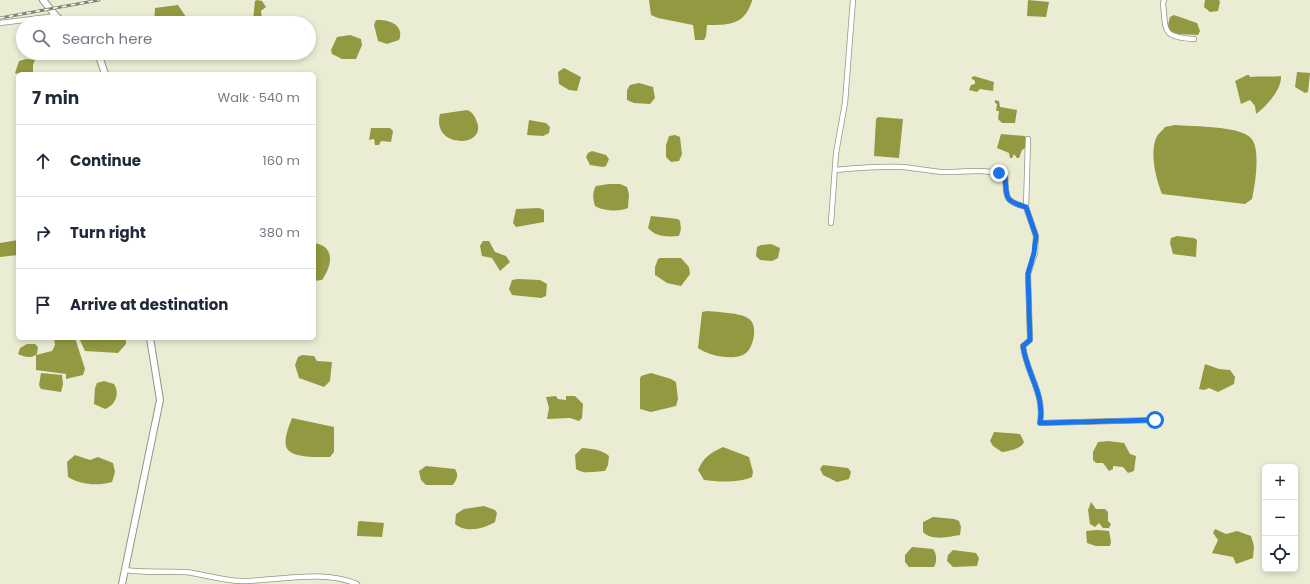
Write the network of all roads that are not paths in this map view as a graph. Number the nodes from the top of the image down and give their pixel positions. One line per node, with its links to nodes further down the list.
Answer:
1 (43, 0): 4 (street)
2 (853, 0): 11 (street)
3 (1164, 0): 7 (street)
4 (56, 16)
5 (16, 21): 6 (street)
6 (0, 23)
7 (1194, 38)
8 (100, 60): 9 (street)
9 (103, 72)
10 (1028, 139): 12 (street)
11 (835, 170): 12 (street); 13 (street)
12 (1026, 207): 15 (street)
13 (831, 223)
14 (150, 340): 16 (street)
15 (1155, 420)
16 (124, 570): 17 (street); 18 (street)
17 (122, 584)
18 (357, 584)

